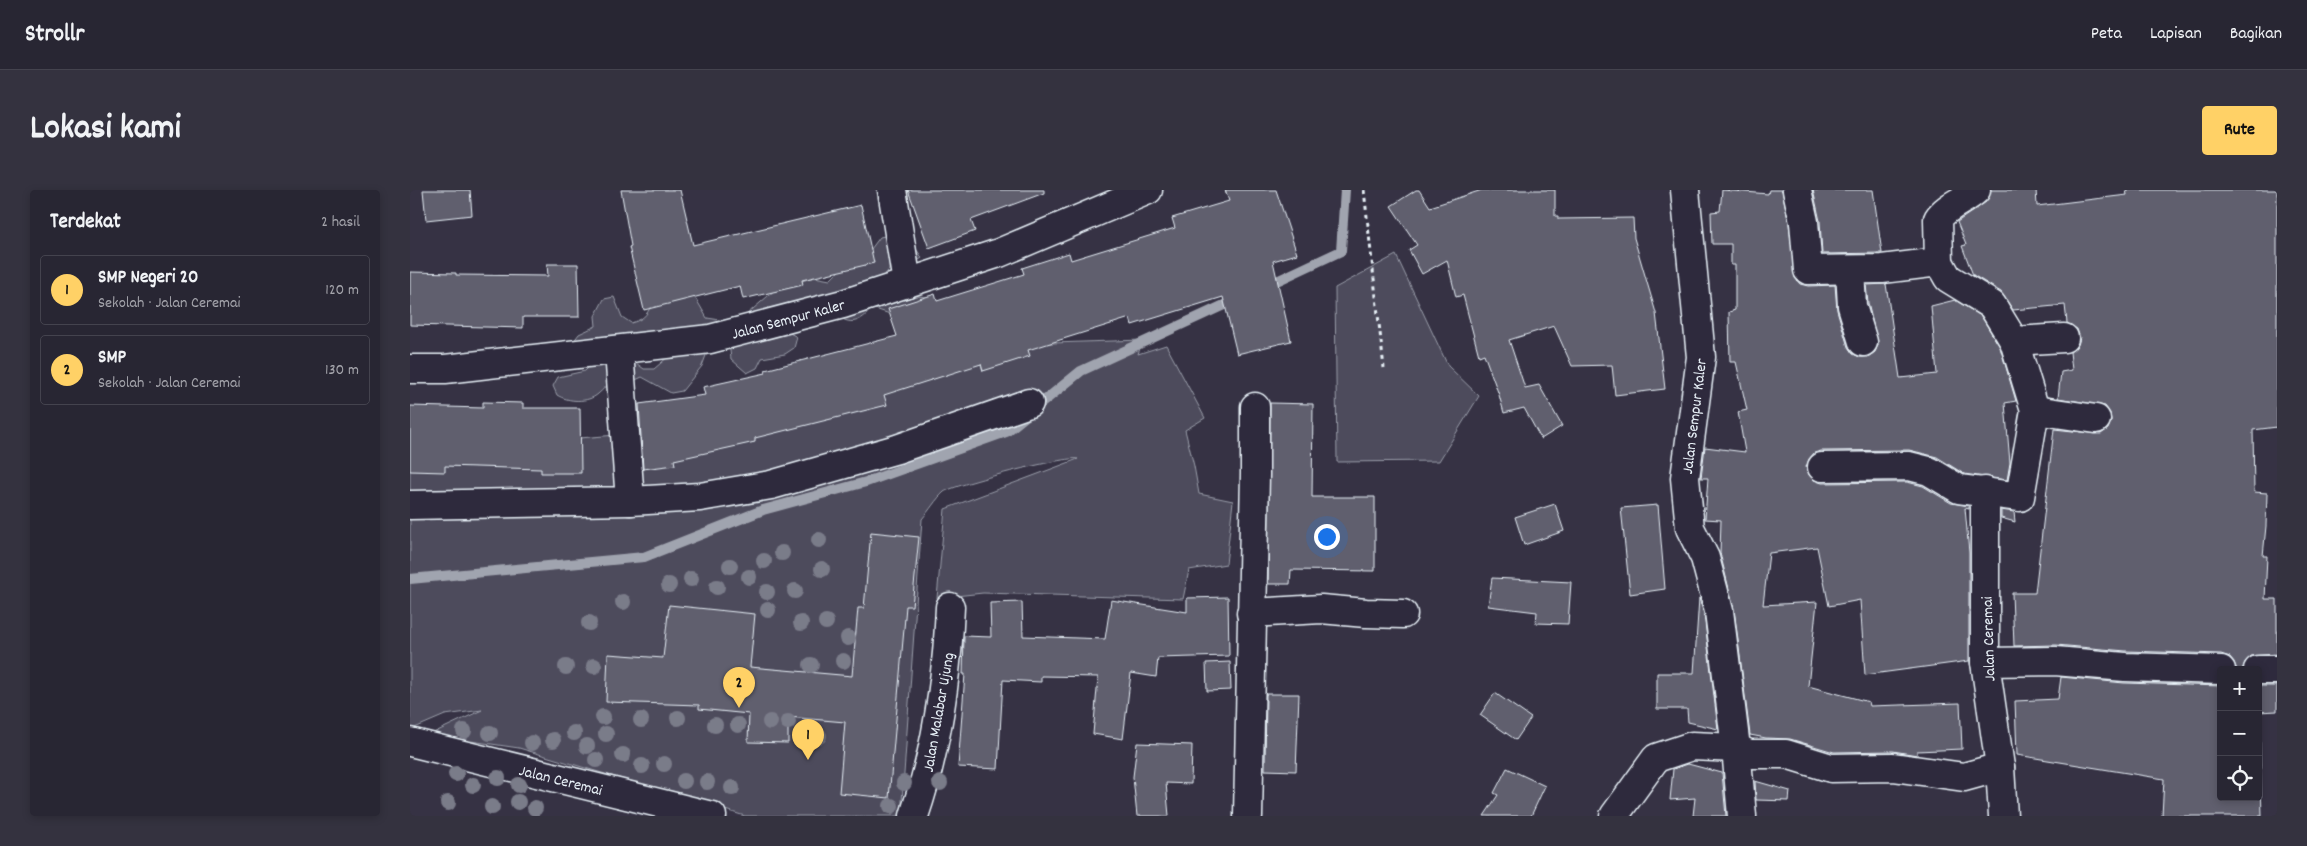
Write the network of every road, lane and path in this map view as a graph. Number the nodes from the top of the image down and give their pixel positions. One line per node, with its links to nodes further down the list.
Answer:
1 (892, 190): 9 (street)
2 (1148, 190): 9 (street, Jalan Sempur Kaler)
3 (1364, 190): 14 (path)
4 (1685, 190): 32 (street, Jalan Sempur Kaler)
5 (1797, 190): 8 (street)
6 (1976, 190): 7 (street)
7 (1939, 262): 8 (street); 11 (street)
8 (1850, 270): 12 (street)
9 (907, 283): 13 (street, Jalan Sempur Kaler)
10 (2064, 338): 11 (street)
11 (2014, 341): 18 (street)
12 (1863, 342)
13 (619, 351): 15 (street, Jalan Sempur Kaler); 22 (street)
14 (1384, 368)
15 (410, 369)
16 (1029, 403): 22 (street)
17 (1255, 407): 25 (street)
18 (2035, 410): 19 (street); 21 (street)
19 (2096, 419)
20 (1822, 467): 21 (street)
21 (1985, 491): 27 (street, Jalan Ceremai)
22 (630, 500): 23 (street)
23 (410, 505)
24 (950, 607): 35 (street, Jalan Malabar Ujung)
25 (1251, 613): 26 (street); 36 (street)
26 (1403, 614)
27 (1984, 662): 28 (street); 33 (street, Jalan Ceremai)
28 (2217, 670)
29 (2262, 670): 30 (street)
30 (2277, 670)
31 (410, 742): 34 (street, Jalan Ceremai)
32 (1736, 748): 33 (street); 37 (street); 38 (street, Jalan Sempur Kaler)
33 (2000, 767): 39 (street, Jalan Ceremai)
34 (712, 816)
35 (914, 816)
36 (1248, 816)
37 (1614, 816)
38 (1742, 816)
39 (2003, 816)

